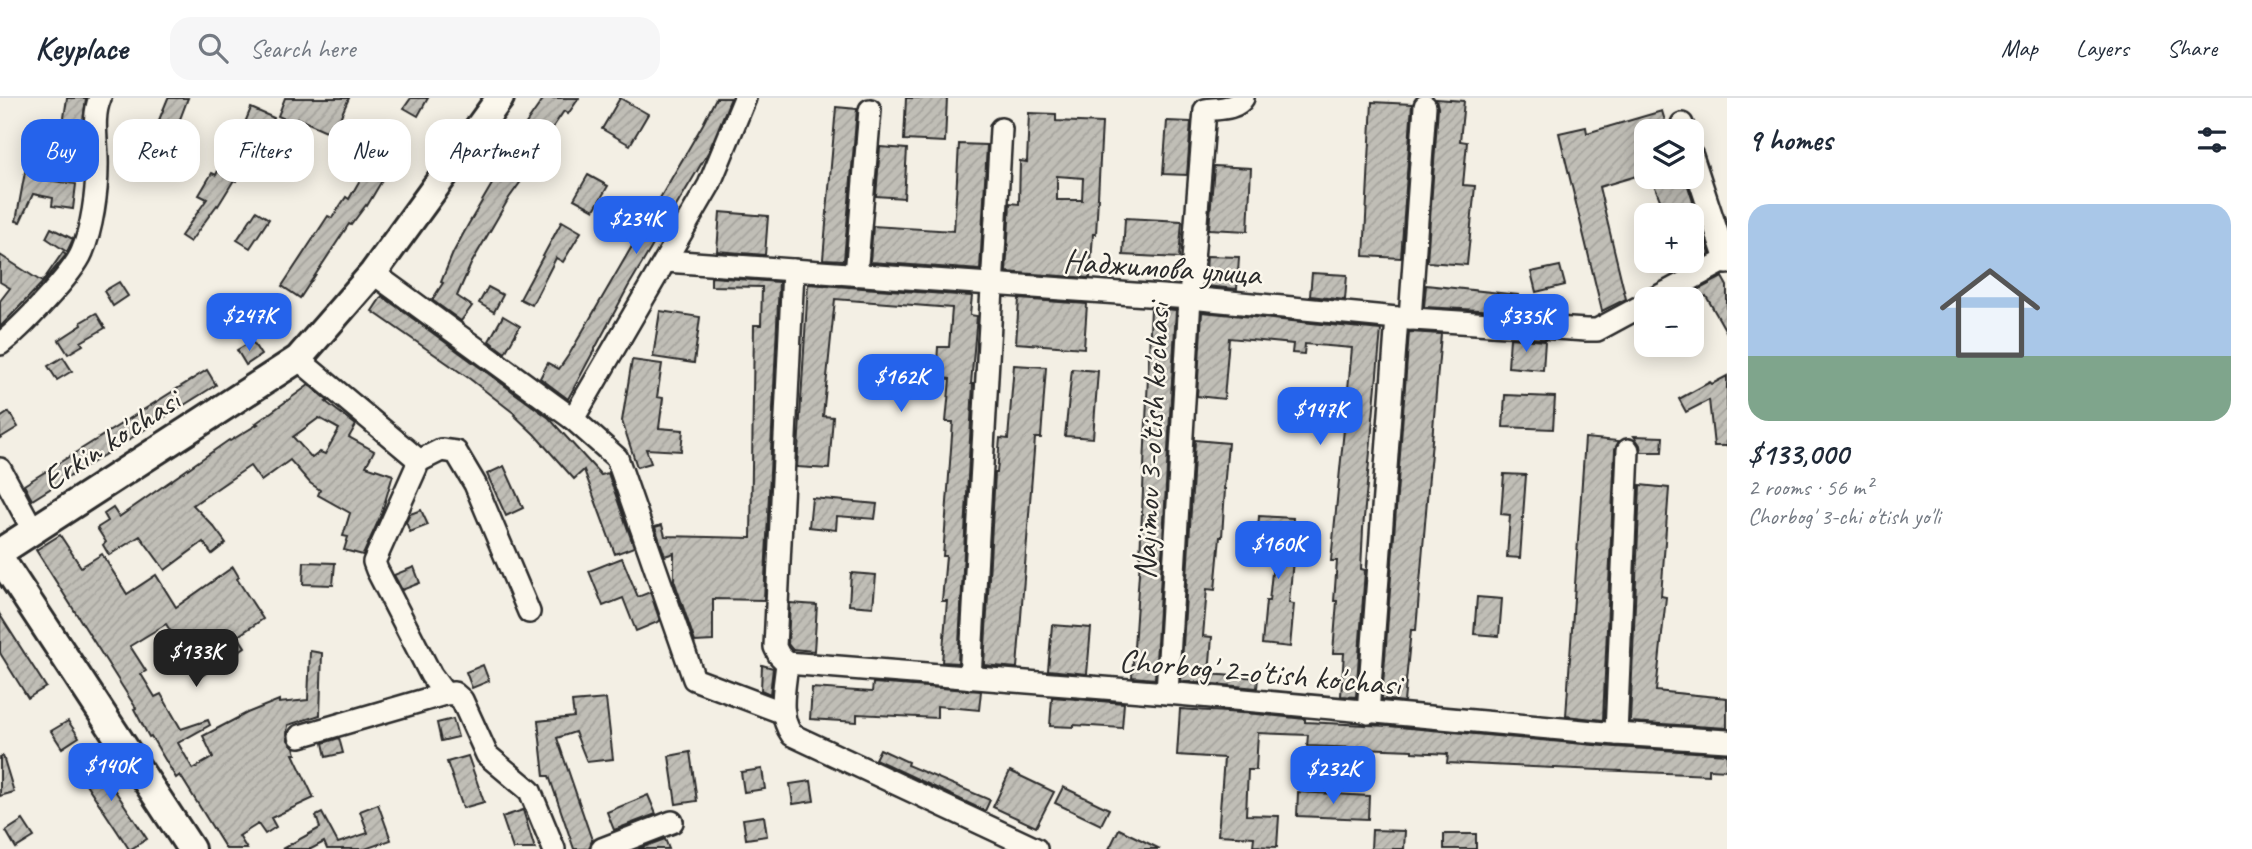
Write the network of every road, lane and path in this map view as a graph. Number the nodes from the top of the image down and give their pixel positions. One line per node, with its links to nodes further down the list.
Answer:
1 (100, 98): 19 (street)
2 (500, 98): 12 (main road, Erkin ko'chasi)
3 (745, 98): 9 (street)
4 (1243, 98): 16 (street, Najimov 3-o'tish ko'chasi)
5 (1424, 106): 18 (street)
6 (870, 110): 13 (street)
7 (1001, 129): 14 (street)
8 (1703, 189): 10 (street)
9 (666, 261): 11 (street, Наджимова улица); 21 (street)
10 (1726, 261): 15 (street)
11 (793, 270): 13 (street, Наджимова улица); 29 (street)
12 (373, 273): 20 (main road, Erkin ko'chasi); 21 (street)
13 (856, 275): 14 (street, Наджимова улица)
14 (993, 285): 16 (street, Наджимова улица); 30 (street)
15 (1677, 287)
16 (1190, 298): 18 (street, Наджимова улица); 31 (street, Najimov 3-o'tish ko'chasi)
17 (1634, 310): 18 (street, Наджимова улица)
18 (1403, 319): 34 (street)
19 (0, 344)
20 (298, 359): 23 (street); 25 (main road, Erkin ko'chasi)
21 (573, 419): 33 (street)
22 (1628, 450): 35 (street)
23 (417, 462): 28 (street); 32 (street)
24 (0, 469): 25 (street)
25 (33, 530): 26 (main road, Erkin ko'chasi)
26 (0, 552)
27 (0, 558): 39 (main road)
28 (529, 612)
29 (787, 663): 30 (street, Chorbog' 2-o'tish ko'chasi); 33 (street)
30 (970, 678): 31 (street, Chorbog' 2-o'tish ko'chasi)
31 (1167, 693): 34 (street, Chorbog' 2-o'tish ko'chasi)
32 (445, 694): 36 (street); 40 (street)
33 (784, 713): 42 (street)
34 (1368, 713): 35 (street, Chorbog' 2-o'tish ko'chasi)
35 (1616, 734): 37 (street, Chorbog' 2-o'tish ko'chasi)
36 (300, 736)
37 (1727, 741)
38 (671, 822): 41 (street)
39 (191, 849)
40 (554, 849)
41 (602, 849)
42 (1036, 849)

